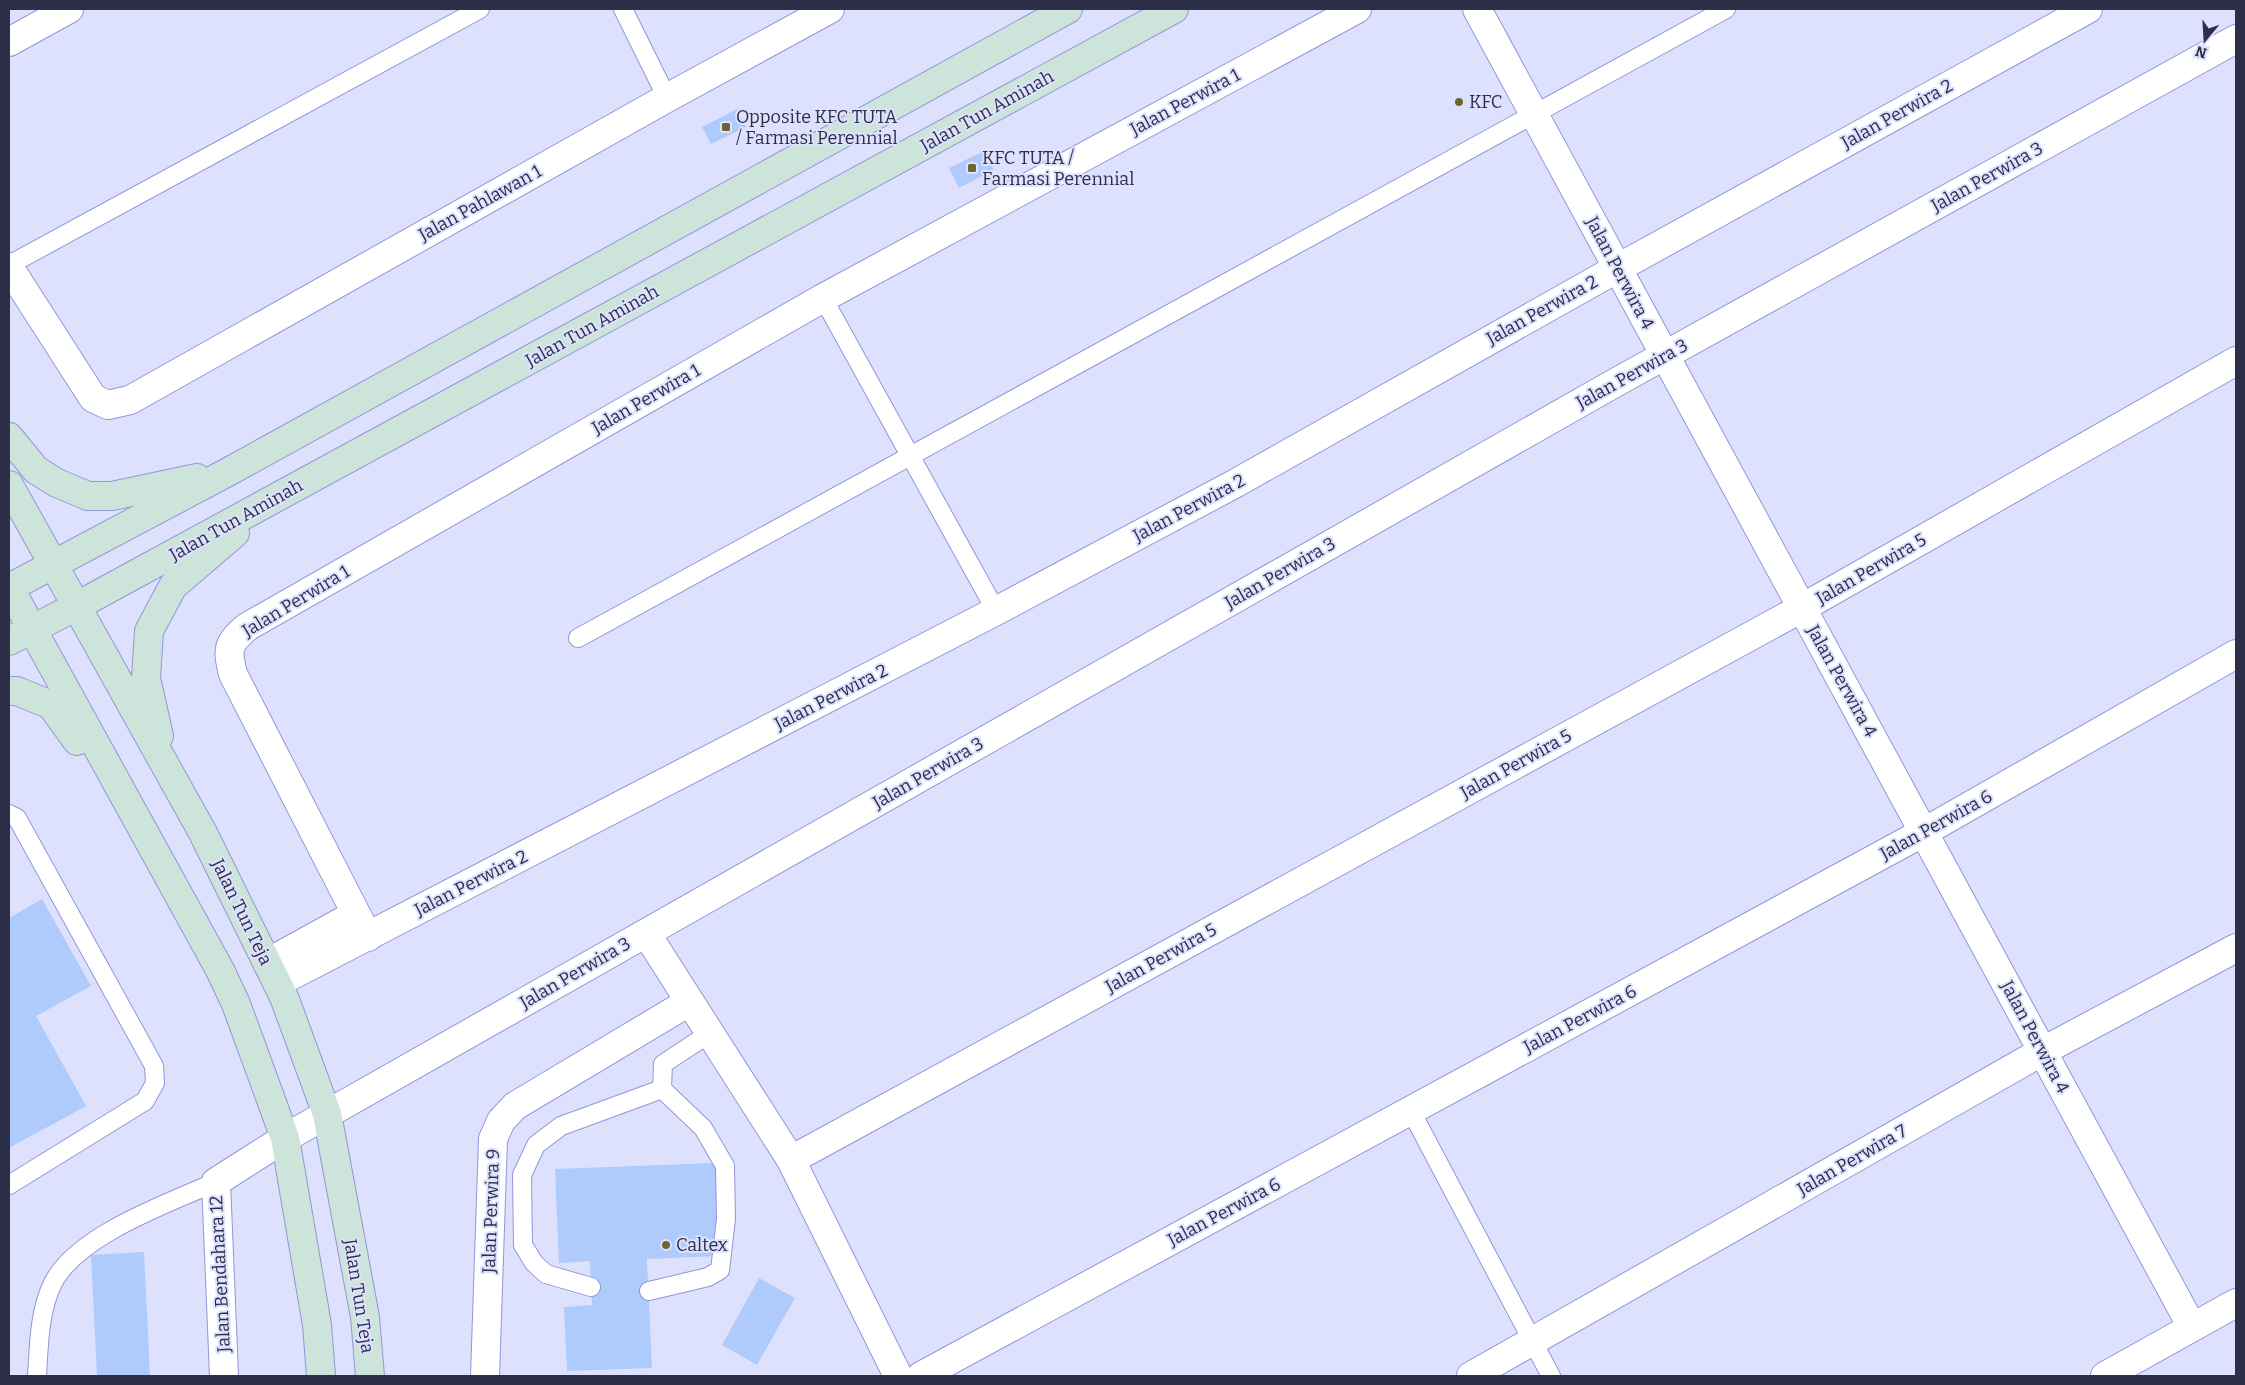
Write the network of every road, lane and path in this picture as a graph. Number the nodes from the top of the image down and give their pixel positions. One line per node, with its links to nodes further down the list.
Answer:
1 (69, 9): 12 (street)
2 (480, 9): 15 (lane)
3 (623, 9): 13 (lane)
4 (830, 9): 13 (street, Jalan Pahlawan 1)
5 (1068, 9): 22 (main road)
6 (1174, 9): 24 (main road, Jalan Tun Aminah)
7 (1357, 9): 17 (street, Jalan Perwira 1)
8 (1477, 9): 14 (street, Jalan Perwira 4)
9 (1726, 9): 14 (lane)
10 (2088, 9): 16 (street, Jalan Perwira 2)
11 (2236, 39): 18 (street, Jalan Perwira 3)
12 (9, 42)
13 (667, 98): 15 (street, Jalan Pahlawan 1)
14 (1534, 114): 16 (street, Jalan Perwira 4); 21 (lane)
15 (9, 266)
16 (1618, 268): 18 (street, Jalan Perwira 4); 29 (street, Jalan Perwira 2)
17 (823, 298): 21 (lane); 38 (street, Jalan Perwira 1)
18 (1665, 356): 28 (street, Jalan Perwira 4); 39 (street, Jalan Perwira 3)
19 (2236, 361): 28 (street, Jalan Perwira 5)
20 (9, 437): 22 (main road)
21 (910, 455): 29 (lane); 31 (lane)
22 (228, 472): 25 (main road)
23 (9, 485): 25 (main road, Jalan Tun Teja)
24 (276, 498): 27 (main road, Jalan Tun Aminah); 34 (main road)
25 (54, 566): 26 (main road); 27 (main road, Jalan Tun Teja)
26 (9, 588): 30 (main road)
27 (77, 606): 30 (main road, Jalan Tun Aminah); 34 (main road, Jalan Tun Teja)
28 (1802, 608): 37 (street, Jalan Perwira 4); 49 (street, Jalan Perwira 5)
29 (996, 611): 38 (street, Jalan Perwira 2)
30 (20, 635): 36 (main road)
31 (578, 638)
32 (2236, 654): 37 (street, Jalan Perwira 6)
33 (9, 691): 36 (main road)
34 (189, 809): 41 (main road, Jalan Tun Teja)
35 (9, 814): 51 (lane)
36 (139, 825): 48 (main road)
37 (1924, 832): 44 (street, Jalan Perwira 4); 46 (street, Jalan Perwira 6)
38 (362, 925): 41 (street, Jalan Perwira 2)
39 (646, 933): 42 (street); 47 (street, Jalan Perwira 3)
40 (2236, 948): 44 (street, Jalan Perwira 7)
41 (272, 973): 47 (main road, Jalan Tun Teja)
42 (689, 1002): 43 (street); 61 (street, Jalan Perwira 9)
43 (710, 1034): 45 (lane); 49 (street)
44 (2043, 1051): 55 (street, Jalan Perwira 4); 56 (street, Jalan Perwira 7)
45 (662, 1088): 52 (lane); 53 (lane)
46 (1411, 1111): 56 (lane); 63 (street, Jalan Perwira 6)
47 (327, 1114): 48 (street, Jalan Bendahara 12); 60 (main road, Jalan Tun Teja)
48 (285, 1138): 50 (street, Jalan Bendahara 12); 59 (main road)
49 (792, 1160): 62 (street)
50 (216, 1182): 57 (lane); 58 (street, Jalan Bendahara 12)
51 (9, 1185)
52 (591, 1287)
53 (649, 1291)
54 (2236, 1303): 55 (street)
55 (2192, 1328): 66 (street)
56 (1532, 1342): 64 (street, Jalan Perwira 7); 65 (lane)
57 (37, 1376)
58 (224, 1376)
59 (321, 1376)
60 (370, 1376)
61 (485, 1376)
62 (898, 1376)
63 (921, 1376)
64 (1471, 1376)
65 (1551, 1376)
66 (2104, 1376)

